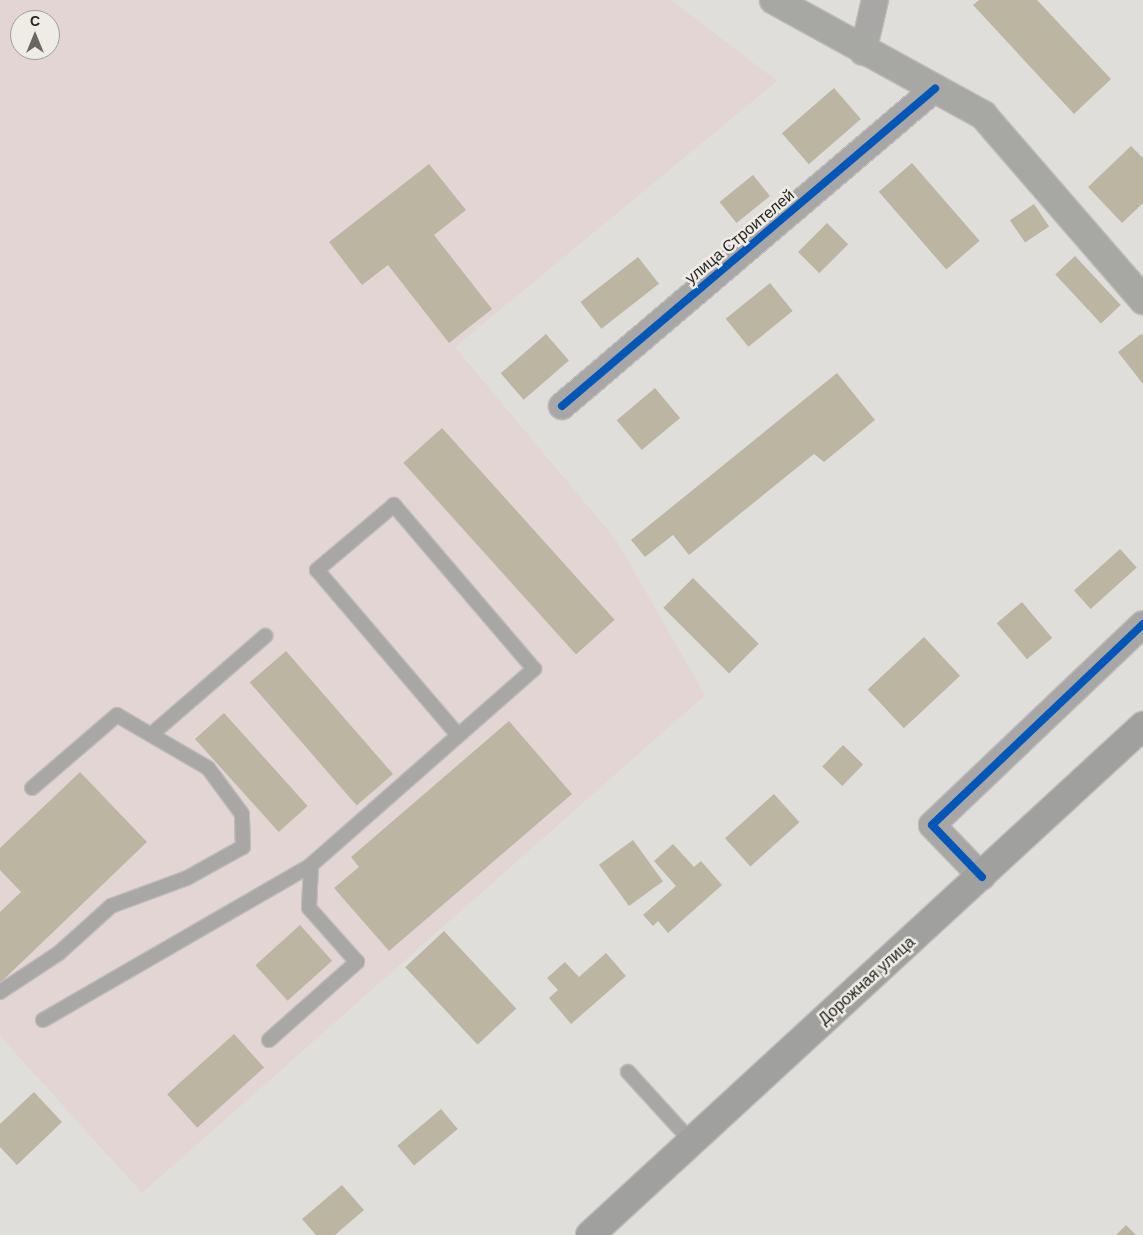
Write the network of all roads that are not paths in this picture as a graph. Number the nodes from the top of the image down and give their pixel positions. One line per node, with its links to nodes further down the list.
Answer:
1 (774, 0): 3 (street)
2 (875, 0): 3 (street)
3 (863, 52): 4 (street)
4 (935, 89): 5 (street); 6 (street, улица Строителей)
5 (1143, 300)
6 (562, 406)
7 (1143, 624): 14 (street)
8 (265, 636): 10 (lane)
9 (1143, 726): 14 (main road, Дорожная улица)
10 (152, 734): 12 (lane); 15 (lane)
11 (457, 734): 11 (lane); 13 (lane)
12 (32, 788)
13 (311, 865): 16 (lane); 17 (lane)
14 (982, 877): 19 (main road, Дорожная улица)
15 (0, 992)
16 (42, 1020)
17 (269, 1040)
18 (628, 1072): 19 (lane)
19 (691, 1141): 20 (main road, Дорожная улица)
20 (590, 1235)

